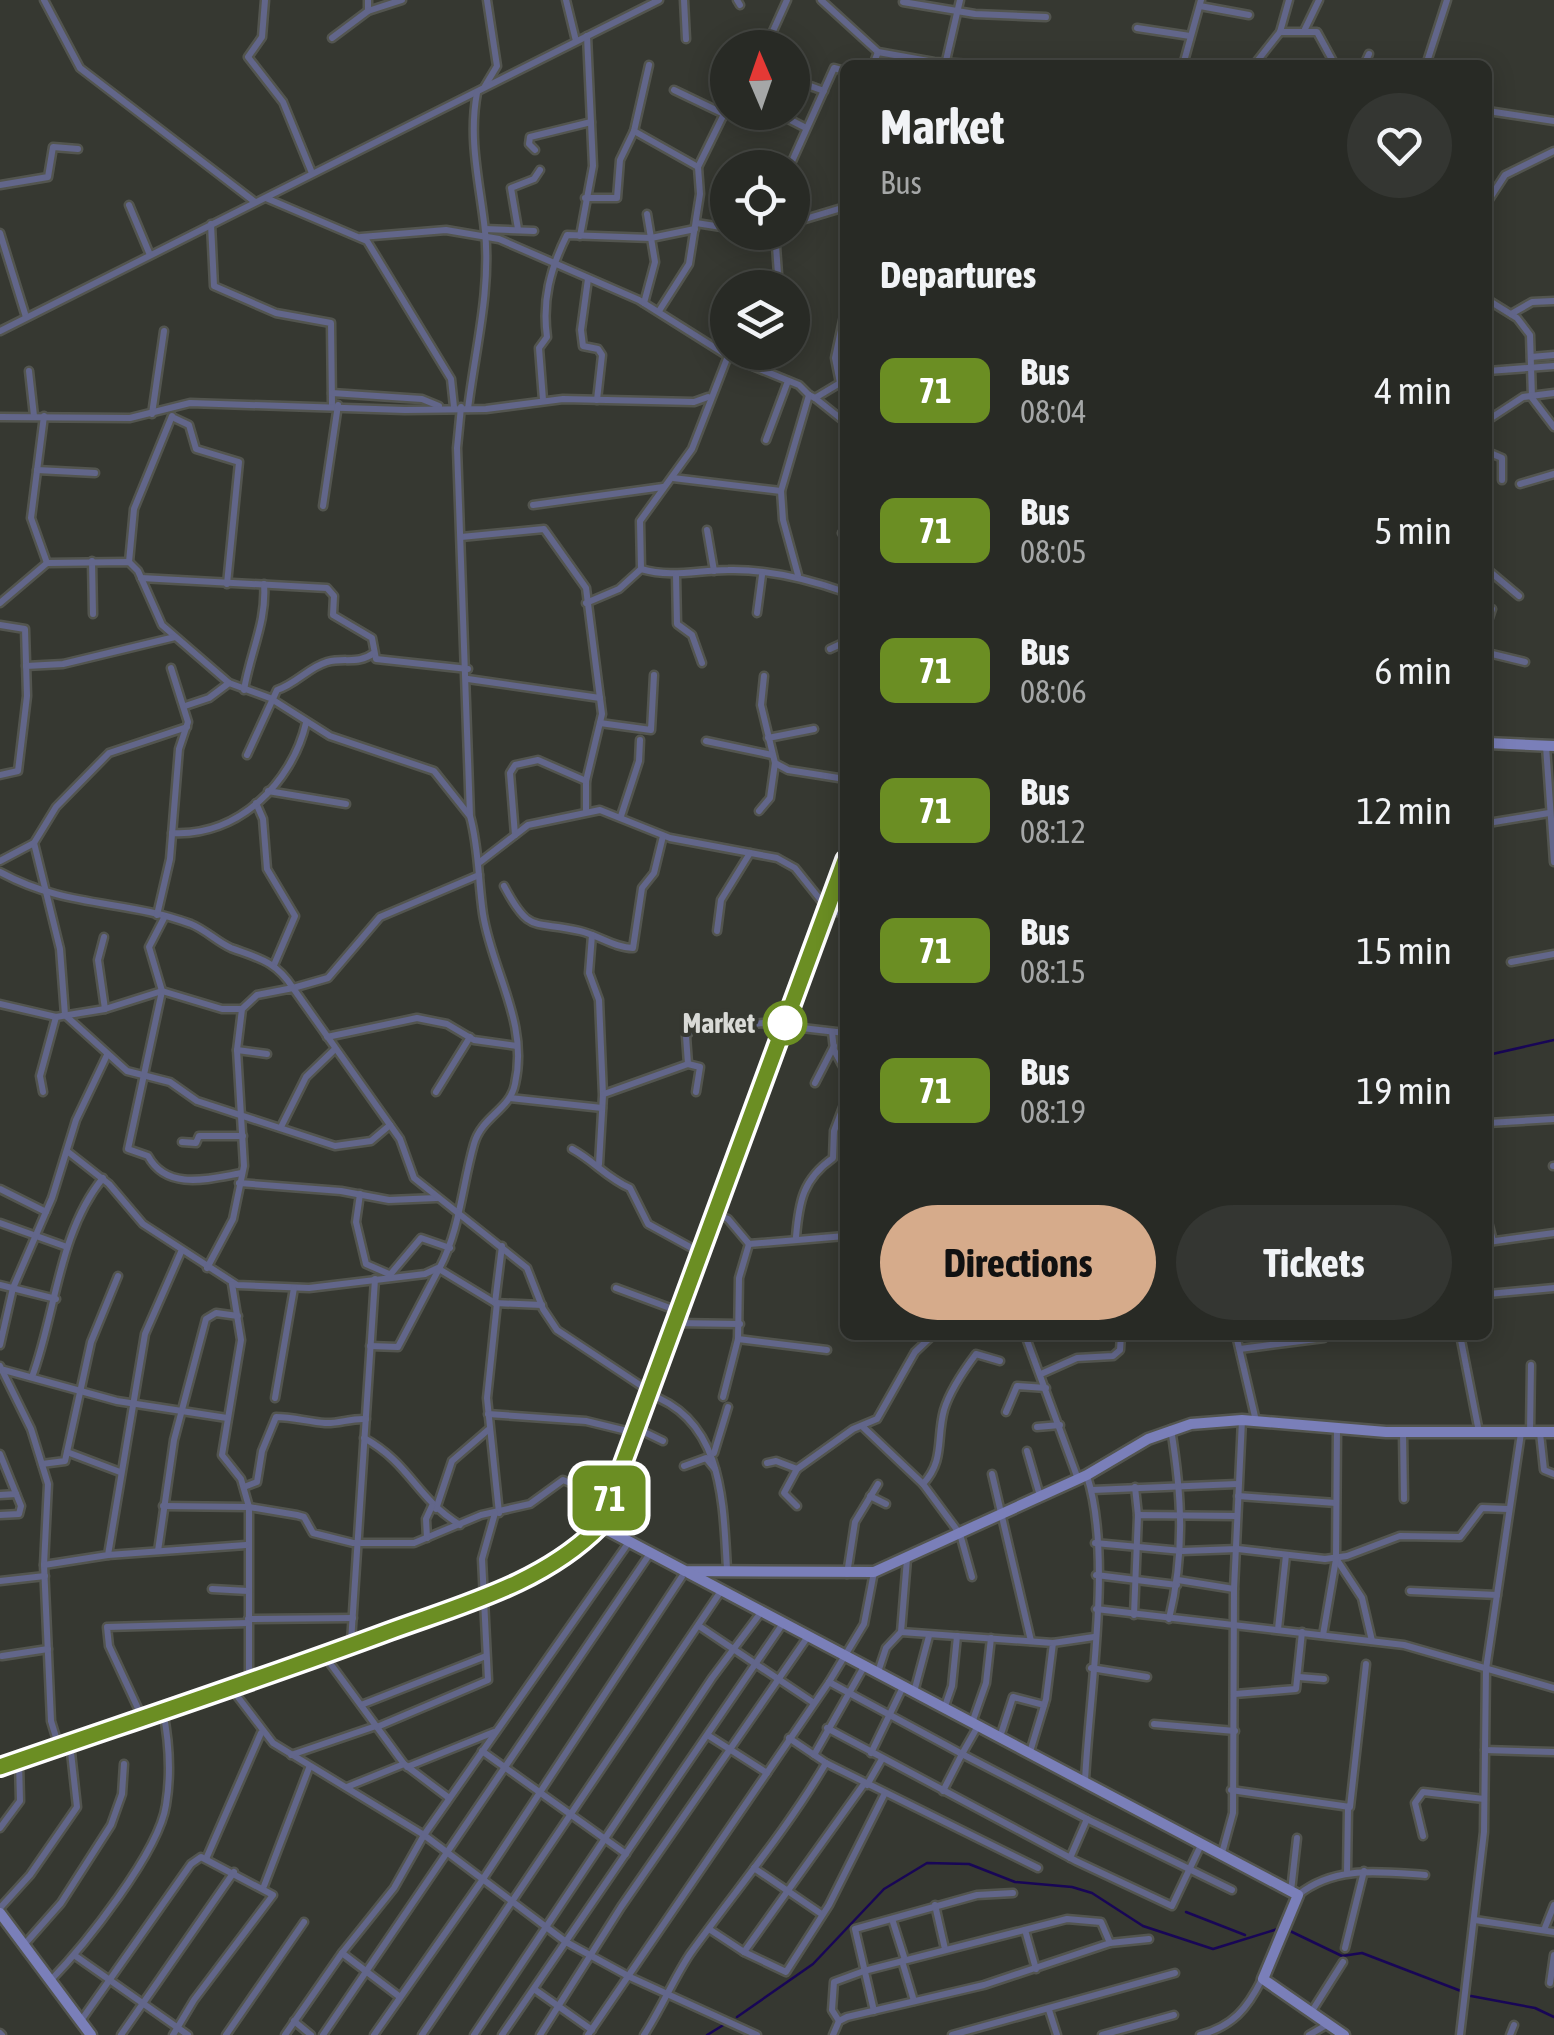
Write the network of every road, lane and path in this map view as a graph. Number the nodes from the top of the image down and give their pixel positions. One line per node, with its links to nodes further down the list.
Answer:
1 (44, 0): 61 (street)
2 (265, 0): 56 (street)
3 (368, 0): 17 (street)
4 (402, 0): 17 (street)
5 (486, 0): 43 (street)
6 (566, 0): 29 (street)
7 (659, 0): 25 (street)
8 (684, 0): 28 (street)
9 (788, 0): 23 (street)
10 (821, 0): 30 (street)
11 (960, 0): 18 (street)
12 (1289, 0): 24 (street)
13 (1319, 0): 22 (street)
14 (1447, 0): 39 (street)
15 (903, 2): 18 (street)
16 (1201, 3): 19 (street); 26 (street)
17 (368, 11): 27 (street)
18 (956, 12): 20 (street); 34 (street)
19 (1249, 14)
20 (1046, 17)
21 (1137, 28): 26 (street)
22 (1305, 29): 24 (street); 37 (street)
23 (773, 30)
24 (1280, 32): 36 (street)
25 (588, 36): 29 (street); 49 (street)
26 (1190, 36): 35 (street)
27 (332, 38)
28 (686, 39)
29 (576, 41): 43 (street)
30 (878, 52): 32 (street); 33 (street)
31 (1370, 54): 38 (street)
32 (874, 60)
33 (923, 60)
34 (946, 60)
35 (1184, 60)
36 (1258, 60)
37 (1332, 60)
38 (1367, 60)
39 (1428, 60)
40 (649, 65): 50 (street)
41 (840, 70): 45 (street)
42 (810, 86): 45 (street)
43 (480, 89): 56 (street); 72 (street)
44 (674, 90): 54 (street)
45 (824, 92): 47 (street)
46 (1492, 113): 48 (street)
47 (810, 120)
48 (1554, 121)
49 (592, 122): 52 (street); 60 (street)
50 (634, 131): 54 (street); 60 (street)
51 (78, 149): 57 (street)
52 (536, 150)
53 (1554, 151): 58 (street)
54 (698, 167): 67 (street)
55 (540, 170): 69 (street)
56 (312, 173): 59 (street)
57 (0, 186)
58 (1492, 194)
59 (264, 198): 61 (street); 74 (street)
60 (585, 198): 73 (street)
61 (256, 202): 66 (street)
62 (129, 205): 76 (street)
63 (840, 209): 65 (street)
64 (647, 214): 75 (street)
65 (810, 218)
66 (210, 224): 76 (street); 100 (street)
67 (696, 226): 68 (street); 75 (street); 82 (street)
68 (710, 227)
69 (518, 229): 70 (street); 72 (street)
70 (534, 232)
71 (0, 233): 84 (street)
72 (485, 233): 74 (street); 77 (street); 109 (street)
73 (580, 236): 75 (street); 77 (street)
74 (361, 237): 109 (street)
75 (651, 238): 81 (street)
76 (150, 255): 84 (street)
77 (553, 266): 78 (street); 105 (street)
78 (588, 279): 81 (street); 106 (street)
79 (1554, 300): 83 (street)
80 (1492, 302): 83 (street)
81 (644, 303): 82 (street)
82 (660, 311): 88 (street)
83 (1512, 314): 90 (street)
84 (26, 317): 85 (street)
85 (0, 331)
86 (164, 331): 112 (street)
87 (840, 338): 97 (street)
88 (710, 344)
89 (1554, 355): 90 (street)
90 (1531, 356): 96 (street)
91 (1554, 366): 96 (street)
92 (29, 370): 113 (street)
93 (723, 370): 103 (street)
94 (762, 370): 98 (street)
95 (1492, 370): 96 (street)
96 (1531, 372): 104 (street)
97 (840, 374)
98 (788, 381): 102 (street); 118 (street)
99 (840, 383): 102 (street)
100 (332, 393): 107 (street); 108 (street)
101 (1554, 393): 104 (street)
102 (812, 396): 116 (street); 127 (street)
103 (708, 397): 106 (street); 123 (street)
104 (1532, 398): 115 (street); 117 (street)
105 (543, 400): 106 (street); 109 (street)
106 (597, 400)
107 (335, 405): 108 (street); 110 (street); 129 (street)
108 (441, 407): 109 (street)
109 (461, 408): 131 (street)
110 (171, 413): 112 (street); 133 (street); 142 (street)
111 (1, 414): 113 (street)
112 (152, 414): 114 (street)
113 (34, 416): 114 (street)
114 (44, 416): 120 (street)
115 (1492, 417)
116 (840, 418)
117 (1554, 428)
118 (766, 440)
119 (1492, 454): 124 (street)
120 (37, 470): 121 (street); 134 (street)
121 (95, 473)
122 (1554, 474): 125 (street)
123 (674, 478): 126 (street); 127 (street)
124 (1502, 480)
125 (1520, 484)
126 (663, 486): 128 (street); 135 (street)
127 (781, 491): 139 (street)
128 (533, 505)
129 (323, 506)
130 (707, 530): 136 (street)
131 (461, 538): 147 (street); 160 (street)
132 (92, 561): 133 (street); 134 (street); 149 (street)
133 (129, 562): 141 (street)
134 (47, 563): 146 (street)
135 (641, 569): 138 (street); 147 (street)
136 (714, 572): 138 (street); 140 (street)
137 (1492, 573): 145 (street)
138 (676, 574): 157 (street)
139 (798, 575): 140 (street); 144 (street)
140 (762, 576): 148 (street)
141 (141, 578): 142 (street); 151 (street)
142 (227, 584): 143 (street)
143 (264, 584): 154 (street); 165 (street)
144 (840, 590)
145 (1519, 596)
146 (0, 603)
147 (586, 603): 167 (street)
148 (757, 613)
149 (93, 614)
150 (0, 625): 158 (street)
151 (175, 637): 158 (street); 164 (street)
152 (840, 644): 153 (street)
153 (830, 649)
154 (374, 653): 160 (street); 166 (street)
155 (1492, 654): 156 (street)
156 (1525, 662)
157 (702, 663)
158 (26, 666): 180 (street)
159 (171, 668): 168 (street)
160 (468, 669): 163 (street)
161 (654, 674): 170 (street)
162 (764, 676): 173 (street)
163 (468, 679): 167 (street); 188 (street)
164 (230, 682): 165 (street); 168 (street)
165 (244, 690): 166 (street)
166 (270, 698): 169 (street); 178 (street)
167 (600, 698): 170 (street)
168 (186, 706): 171 (street)
169 (306, 723): 183 (street); 188 (street)
170 (600, 724): 182 (street)
171 (187, 728): 192 (street); 195 (street)
172 (814, 729): 173 (street)
173 (768, 738): 179 (street)
174 (640, 740): 189 (street)
175 (706, 742): 179 (street)
176 (1492, 743): 177 (street)
177 (1550, 746): 190 (street)
178 (247, 755)
179 (774, 759): 181 (street); 187 (street)
180 (0, 775)
181 (840, 778)
182 (586, 781): 186 (street); 193 (street)
183 (267, 791): 184 (street); 185 (street)
184 (256, 802): 192 (street); 213 (street)
185 (346, 804)
186 (586, 810): 189 (street); 193 (street)
187 (759, 811)
188 (470, 816): 198 (street)
189 (621, 816): 194 (street)
190 (1551, 820): 191 (street); 199 (street)
191 (1492, 823)
192 (172, 833): 207 (street)
193 (515, 835): 198 (street)
194 (663, 836): 196 (street); 209 (street)
195 (34, 843): 197 (street); 204 (street)
196 (750, 853): 205 (street); 208 (street)
197 (0, 861)
198 (480, 862): 201 (street)
199 (1554, 862)
200 (0, 872): 204 (street)
201 (481, 874): 214 (street); 225 (street)
202 (840, 874): 205 (street)
203 (504, 886): 209 (street)
204 (50, 896): 207 (street); 219 (street)
205 (827, 910): 206 (street); 220 (street)
206 (840, 912)
207 (160, 916): 213 (street); 215 (street)
208 (717, 931)
209 (592, 935): 238 (street)
210 (104, 937): 217 (street)
211 (1554, 954): 212 (street)
212 (1511, 962)
213 (274, 965): 214 (street)
214 (292, 988): 218 (street); 224 (street)
215 (162, 992): 217 (street); 218 (street); 233 (street)
216 (0, 1004): 219 (street)
217 (106, 1009): 219 (street)
218 (242, 1009): 227 (street)
219 (60, 1016): 230 (street); 235 (street)
220 (784, 1027): 221 (street); 232 (street); 260 (street)
221 (832, 1032): 222 (street); 226 (street)
222 (840, 1033)
223 (470, 1037): 224 (street); 225 (street); 236 (street)
224 (327, 1038): 228 (street)
225 (517, 1046): 239 (street)
226 (834, 1046): 231 (street); 234 (street)
227 (237, 1050): 229 (street); 241 (street)
228 (334, 1050): 245 (street); 246 (street)
229 (267, 1054)
230 (108, 1055): 233 (street); 250 (street)
231 (840, 1059)
232 (688, 1064): 237 (street); 238 (street)
233 (144, 1076): 241 (street); 252 (street)
234 (815, 1083)
235 (43, 1092)
236 (436, 1092)
237 (696, 1092)
238 (603, 1095): 240 (street)
239 (510, 1098): 240 (street); 258 (street)
240 (602, 1108): 251 (street)
241 (242, 1115): 246 (street); 247 (street)
242 (840, 1116): 265 (street)
243 (1554, 1118): 244 (street)
244 (1492, 1123)
245 (390, 1125): 246 (street); 257 (street)
246 (281, 1127)
247 (243, 1136): 248 (street); 252 (street)
248 (182, 1142)
249 (572, 1149): 251 (street)
250 (67, 1151): 253 (street); 259 (street)
251 (599, 1164): 272 (street)
252 (242, 1173): 254 (street)
253 (102, 1178): 269 (street); 271 (street)
254 (240, 1183): 256 (street); 273 (street)
255 (0, 1189): 259 (street)
256 (360, 1194): 257 (street); 276 (street)
257 (438, 1198): 258 (street)
258 (456, 1210): 268 (street); 270 (street)
259 (46, 1212): 264 (street)
260 (713, 1212): 267 (street); 272 (street)
261 (0, 1222): 264 (street)
262 (1554, 1234): 266 (street)
263 (840, 1236): 265 (street)
264 (34, 1237): 269 (street); 280 (street)
265 (796, 1237): 267 (street)
266 (1492, 1242)
267 (749, 1244): 291 (street)
268 (502, 1245): 286 (street); 287 (street)
269 (67, 1247): 285 (street)
270 (450, 1248): 274 (street); 276 (street)
271 (181, 1252): 273 (street); 313 (street)
272 (699, 1252): 288 (street)
273 (206, 1268): 278 (street)
274 (439, 1268): 276 (street); 286 (street); 300 (street)
275 (118, 1276): 309 (street)
276 (390, 1276): 277 (street)
277 (375, 1279): 281 (street); 300 (street)
278 (232, 1282): 281 (street); 289 (street)
279 (0, 1285): 280 (street)
280 (13, 1288): 285 (street); 299 (street)
281 (294, 1288): 312 (street)
282 (616, 1288): 288 (street)
283 (1554, 1288): 284 (street)
284 (1492, 1294)
285 (56, 1299): 307 (street)
286 (496, 1303): 287 (street); 317 (street)
287 (542, 1304): 310 (street)
288 (678, 1310): 290 (street)
289 (238, 1316): 315 (street); 318 (street)
290 (673, 1323): 291 (street); 310 (street)
291 (740, 1324): 292 (street)
292 (738, 1338): 302 (street); 311 (street)
293 (928, 1340): 322 (street)
294 (1027, 1340): 306 (street)
295 (1121, 1340): 306 (street)
296 (1237, 1340): 301 (street)
297 (1309, 1340): 301 (street)
298 (1461, 1340): 332 (street)
299 (0, 1345)
300 (370, 1346): 319 (street)
301 (1240, 1349): 321 (street)
302 (827, 1350)
303 (1000, 1361): 349 (street)
304 (1531, 1365): 331 (street)
305 (1, 1368): 307 (street); 340 (street)
306 (1042, 1374): 308 (street)
307 (32, 1377): 309 (street)
308 (1046, 1388): 316 (street); 323 (street)
309 (78, 1391): 313 (street); 336 (street)
310 (648, 1392): 328 (street); 337 (street)
311 (723, 1396)
312 (276, 1398)
313 (134, 1404): 315 (street); 344 (street)
314 (728, 1407): 337 (street)
315 (182, 1412): 318 (street); 364 (street)
316 (1006, 1412)
317 (488, 1414): 327 (street); 328 (street)
318 (226, 1418): 352 (street)
319 (366, 1419): 333 (street); 352 (street)
320 (1242, 1420): 321 (street); 326 (street); 350 (street)
321 (1256, 1421): 325 (street)
322 (862, 1426): 343 (street); 349 (street)
323 (1060, 1426): 324 (street); 347 (street)
324 (1038, 1427)
325 (1337, 1427): 329 (street); 362 (street)
326 (1171, 1429): 347 (street); 351 (street)
327 (488, 1430): 367 (street); 369 (street)
328 (632, 1430): 334 (street); 360 (street)
329 (1402, 1432): 332 (street); 361 (street)
330 (1554, 1432): 331 (street)
331 (1530, 1433): 332 (street); 346 (street); 368 (street)
332 (1480, 1434)
333 (364, 1438): 367 (street); 379 (street)
334 (662, 1441)
335 (1027, 1451): 358 (street)
336 (67, 1452): 340 (street); 344 (street)
337 (714, 1454): 342 (street)
338 (0, 1457): 355 (street)
339 (767, 1463): 343 (street)
340 (42, 1464): 392 (street)
341 (684, 1466): 342 (street)
342 (715, 1468): 393 (street)
343 (797, 1469): 365 (street)
344 (120, 1472): 387 (street)
345 (992, 1474): 370 (street)
346 (1554, 1474)
347 (1082, 1477): 354 (street); 358 (street)
348 (878, 1484): 357 (street)
349 (924, 1484): 377 (street)
350 (1237, 1484): 351 (street); 359 (street)
351 (1181, 1486): 353 (street); 371 (street)
352 (244, 1487): 366 (street)
353 (1135, 1488): 354 (street); 373 (street)
354 (1092, 1490): 381 (street)
355 (16, 1494): 356 (street); 372 (street)
356 (0, 1495)
357 (870, 1496): 363 (street); 396 (street)
358 (1040, 1496): 370 (street)
359 (1238, 1496): 362 (street); 374 (street)
360 (609, 1498): 369 (street); 376 (street)
361 (1404, 1499)
362 (1336, 1503): 391 (street)
363 (886, 1504)
364 (164, 1506): 366 (street); 386 (street)
365 (797, 1506)
366 (249, 1507): 379 (street); 383 (street)
367 (434, 1507): 375 (street); 378 (street)
368 (1508, 1509): 391 (street); 408 (street)
369 (497, 1513): 375 (street); 409 (street)
370 (1005, 1513): 377 (street); 428 (street)
371 (1183, 1514): 373 (street); 374 (street); 385 (street)
372 (0, 1515)
373 (1138, 1516): 382 (street)
374 (1237, 1516): 384 (street)
375 (460, 1525): 378 (street)
376 (600, 1526): 380 (street); 409 (street)
377 (960, 1534): 390 (street); 399 (street)
378 (427, 1538): 379 (street)
379 (359, 1542): 413 (street)
380 (629, 1542): 388 (street); 466 (street)
381 (1096, 1543): 382 (street); 397 (street)
382 (1140, 1544): 385 (street); 400 (street)
383 (246, 1545): 386 (street); 405 (street)
384 (1238, 1549): 385 (street); 389 (street); 404 (street)
385 (1182, 1550): 402 (street)
386 (158, 1551): 387 (street)
387 (108, 1555): 392 (street)
388 (649, 1555): 394 (street); 489 (street)
389 (1286, 1555): 391 (street); 419 (street)
390 (907, 1559): 395 (street); 420 (street)
391 (1336, 1559): 422 (street); 429 (street)
392 (44, 1565): 398 (street)
393 (726, 1569): 394 (street); 396 (street)
394 (685, 1571): 406 (street); 496 (street)
395 (874, 1572): 396 (street); 434 (street)
396 (847, 1574)
397 (1096, 1575): 400 (street); 410 (street)
398 (45, 1576): 401 (street); 432 (street)
399 (972, 1577)
400 (1137, 1578): 402 (street); 412 (street)
401 (0, 1580)
402 (1178, 1583): 404 (street); 414 (street)
403 (212, 1589): 405 (street)
404 (1234, 1589): 418 (street)
405 (248, 1590): 415 (street)
406 (722, 1590): 411 (street); 417 (street)
407 (1410, 1591): 408 (street)
408 (1498, 1595): 442 (street)
409 (481, 1597): 431 (street); 437 (street)
410 (1096, 1609): 412 (street); 426 (street)
411 (763, 1610): 416 (street); 433 (street)
412 (1134, 1616): 414 (street)
413 (353, 1618): 415 (street); 431 (street)
414 (1169, 1619): 418 (street)
415 (248, 1621): 448 (street); 461 (street)
416 (785, 1621): 423 (street); 438 (street)
417 (699, 1626): 433 (street); 501 (street)
418 (1235, 1628): 419 (street); 453 (street)
419 (1278, 1629): 421 (street)
420 (901, 1632): 424 (street); 443 (street)
421 (1302, 1632): 422 (street); 446 (street)
422 (1323, 1635): 429 (street)
423 (809, 1636): 434 (street); 444 (street)
424 (930, 1636): 425 (street); 452 (street)
425 (957, 1636): 427 (street); 458 (street)
426 (1094, 1637): 430 (street); 441 (street)
427 (992, 1638): 428 (street); 463 (street)
428 (1032, 1641): 430 (street)
429 (1372, 1641): 442 (street)
430 (1053, 1643): 457 (street)
431 (351, 1646): 436 (street)
432 (48, 1649): 435 (street); 472 (street)
433 (734, 1651): 438 (street); 507 (street)
434 (846, 1655): 440 (street); 449 (street)
435 (2, 1656)
436 (324, 1656): 448 (street); 456 (street)
437 (486, 1656): 456 (street); 464 (street)
438 (758, 1664): 444 (street); 469 (street)
439 (1366, 1664): 500 (street)
440 (864, 1665): 443 (street); 454 (street)
441 (1092, 1668): 445 (street); 491 (street)
442 (1486, 1669): 451 (street); 473 (street)
443 (878, 1672): 452 (street)
444 (779, 1677): 455 (street); 474 (street)
445 (1147, 1677)
446 (1298, 1677): 447 (street); 453 (street)
447 (1324, 1679)
448 (250, 1681): 450 (street)
449 (829, 1682): 454 (street); 455 (street)
450 (231, 1688): 459 (street); 467 (street)
451 (1554, 1688)
452 (908, 1690): 458 (street); 460 (street)
453 (1234, 1694): 468 (street)
454 (849, 1696): 460 (street); 465 (street)
455 (814, 1702): 470 (street)
456 (362, 1705): 464 (street)
457 (1044, 1705): 471 (street); 476 (street)
458 (944, 1708): 463 (street)
459 (163, 1711): 461 (street); 548 (street)
460 (890, 1716): 478 (street); 479 (street)
461 (143, 1718): 472 (street)
462 (1154, 1724): 468 (street)
463 (975, 1725): 471 (street); 479 (street)
464 (376, 1727): 481 (street); 486 (street)
465 (828, 1728): 478 (street); 480 (street)
466 (497, 1731): 475 (street); 486 (street)
467 (261, 1732): 481 (street); 513 (street)
468 (1234, 1732): 494 (street)
469 (708, 1736): 474 (street); 509 (street)
470 (789, 1738): 480 (street); 490 (street)
471 (1000, 1738): 476 (street)
472 (64, 1745): 483 (street); 530 (street)
473 (1484, 1750): 477 (street); 499 (street)
474 (733, 1751): 490 (street); 550 (street)
475 (482, 1752): 489 (street); 498 (street)
476 (1030, 1752): 491 (street)
477 (1554, 1752)
478 (871, 1753): 482 (street)
479 (962, 1754): 495 (street); 502 (street)
480 (814, 1755): 484 (street)
481 (290, 1756): 488 (street)
482 (882, 1759): 492 (street); 495 (street)
483 (18, 1761): 487 (street); 503 (street)
484 (826, 1763): 492 (street); 514 (street)
485 (124, 1764): 543 (street)
486 (406, 1766): 493 (street); 498 (street)
487 (0, 1767)
488 (310, 1768): 493 (street); 522 (street)
489 (504, 1770): 496 (street); 511 (street)
490 (767, 1772): 557 (street)
491 (1085, 1781): 508 (street)
492 (866, 1784): 497 (street); 524 (street)
493 (346, 1787): 504 (street)
494 (1231, 1790): 500 (street); 510 (street)
495 (943, 1791): 512 (street)
496 (538, 1794): 501 (street); 521 (street)
497 (884, 1794): 515 (street); 531 (street)
498 (450, 1798): 504 (street)
499 (1484, 1798): 505 (street); 532 (street)
500 (1348, 1808): 519 (street)
501 (572, 1816): 507 (street); 527 (street)
502 (1087, 1819): 512 (street); 516 (street)
503 (0, 1828)
504 (424, 1835): 511 (street); 547 (street)
505 (1423, 1836)
506 (1296, 1838): 526 (street)
507 (607, 1841): 509 (street); 536 (street)
508 (1202, 1844): 510 (street); 516 (street)
509 (626, 1854): 541 (street)
510 (1222, 1854): 526 (street)
511 (446, 1856): 521 (street); 555 (street)
512 (1070, 1858): 516 (street)
513 (206, 1859): 518 (street); 560 (street)
514 (754, 1868): 524 (street); 535 (street)
515 (1038, 1868)
516 (1189, 1870): 523 (street)
517 (1364, 1871): 519 (street); 520 (street); 544 (street)
518 (234, 1872): 522 (street); 566 (street)
519 (1347, 1873): 526 (street)
520 (1425, 1875)
521 (481, 1882): 527 (street); 564 (street)
522 (264, 1886): 577 (street)
523 (1232, 1890)
524 (787, 1893): 531 (street); 546 (street)
525 (1014, 1893): 528 (street)
526 (1295, 1893): 558 (street)
527 (512, 1902): 536 (street); 588 (street)
528 (936, 1905): 534 (street); 545 (street)
529 (1554, 1905): 538 (street)
530 (0, 1910): 543 (street)
531 (820, 1913): 546 (street)
532 (1475, 1920): 538 (street); 600 (street)
533 (304, 1922): 583 (street)
534 (893, 1922): 551 (street); 554 (street)
535 (709, 1928): 546 (street); 563 (street)
536 (548, 1930): 541 (street); 589 (street)
537 (1025, 1930): 542 (street); 545 (street); 553 (street)
538 (1544, 1930): 539 (street)
539 (1554, 1932)
540 (1149, 1939): 542 (street)
541 (566, 1942): 550 (street); 562 (street)
542 (1110, 1943): 553 (street)
543 (23, 1946): 559 (street)
544 (1346, 1948)
545 (945, 1949): 551 (street)
546 (744, 1952)
547 (342, 1953): 555 (street); 572 (street)
548 (74, 1955): 559 (street); 560 (street)
549 (1554, 1955): 561 (street)
550 (590, 1957): 557 (street); 567 (street)
551 (904, 1960): 554 (street); 565 (street)
552 (1342, 1962): 570 (street)
553 (1036, 1969): 565 (street)
554 (864, 1971): 568 (street); 573 (street)
555 (365, 1973): 564 (street); 586 (street)
556 (1175, 1973): 569 (street)
557 (630, 1978): 563 (street); 578 (street)
558 (1262, 1979): 570 (street); 597 (street)
559 (50, 1981): 574 (street)
560 (106, 1981): 566 (street); 574 (street)
561 (1550, 1983)
562 (534, 1989): 567 (street); 590 (street)
563 (670, 1996): 579 (street); 592 (street)
564 (400, 1997): 587 (street)
565 (914, 2000): 568 (street)
566 (142, 2003): 577 (street); 581 (street)
567 (560, 2008): 578 (street); 591 (street)
568 (874, 2010): 573 (street)
569 (1048, 2010): 594 (street); 595 (street)
570 (1311, 2012): 575 (street)
571 (1174, 2015): 596 (street)
572 (294, 2021): 584 (street); 585 (street)
573 (839, 2021): 593 (street)
574 (80, 2022): 580 (street)
575 (1328, 2024): 598 (street); 599 (street)
576 (1514, 2024): 601 (street)
577 (175, 2032): 582 (street)
578 (590, 2032)
579 (751, 2034)
580 (91, 2035)
581 (122, 2035)
582 (188, 2035)
583 (226, 2035)
584 (284, 2035)
585 (310, 2035)
586 (323, 2035)
587 (374, 2035)
588 (422, 2035)
589 (474, 2035)
590 (502, 2035)
591 (540, 2035)
592 (644, 2035)
593 (834, 2035)
594 (952, 2035)
595 (1056, 2035)
596 (1102, 2035)
597 (1200, 2035)
598 (1308, 2035)
599 (1344, 2035)
600 (1460, 2035)
601 (1510, 2035)

